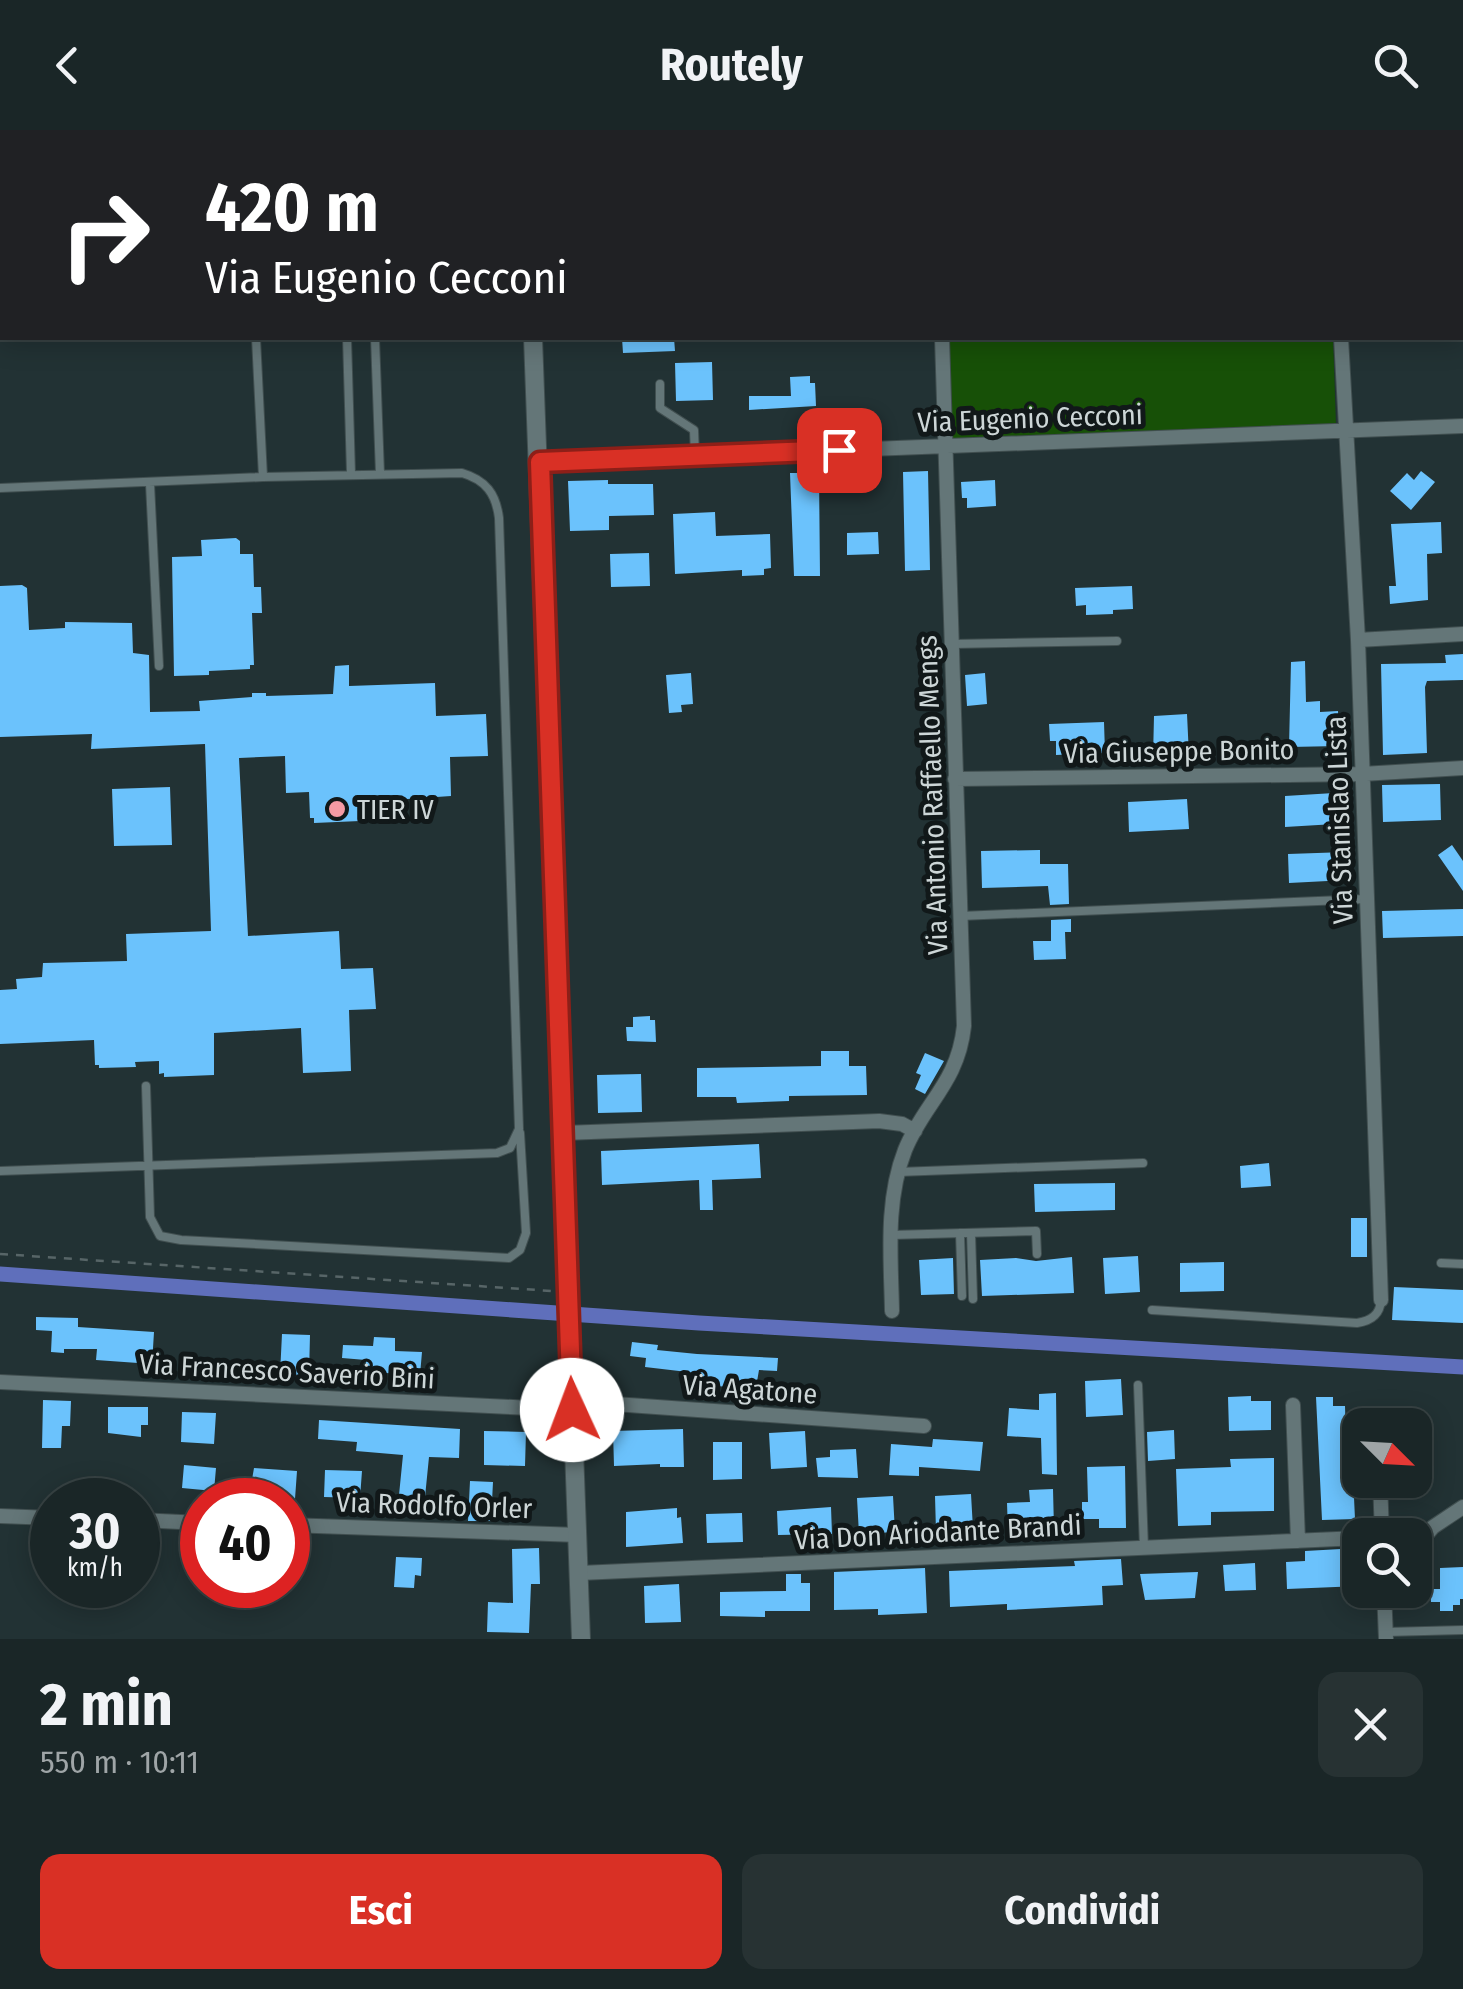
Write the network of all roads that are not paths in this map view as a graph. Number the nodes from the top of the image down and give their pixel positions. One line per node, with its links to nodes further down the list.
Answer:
1 (256, 340): 15 (lane)
2 (347, 340): 13 (lane)
3 (375, 340): 14 (lane)
4 (533, 340): 12 (street)
5 (942, 340): 10 (street, Via Antonio Raffaello Mengs)
6 (1341, 340): 9 (street, Via Stanislao Lista)
7 (660, 384): 11 (lane)
8 (1463, 426): 9 (street, Via Eugenio Cecconi)
9 (1345, 431): 10 (street, Via Eugenio Cecconi); 19 (street, Via Stanislao Lista)
10 (948, 446): 11 (street, Via Eugenio Cecconi); 21 (street, Via Antonio Raffaello Mengs)
11 (694, 456): 12 (street, Via Eugenio Cecconi)
12 (540, 462): 31 (street)
13 (351, 474): 14 (lane); 15 (lane)
14 (380, 474): 29 (lane)
15 (263, 477): 16 (lane)
16 (150, 484): 17 (lane); 22 (lane)
17 (0, 488)
18 (1463, 634): 19 (street)
19 (1358, 640): 24 (street, Via Stanislao Lista)
20 (1117, 641): 21 (lane)
21 (952, 644): 25 (street, Via Antonio Raffaello Mengs)
22 (159, 666)
23 (1463, 768): 24 (street, Via Giuseppe Bonito)
24 (1362, 774): 25 (street, Via Giuseppe Bonito); 26 (street, Via Stanislao Lista)
25 (955, 779): 27 (street, Via Antonio Raffaello Mengs)
26 (1367, 898): 27 (lane); 44 (street, Via Stanislao Lista)
27 (960, 916): 30 (street, Via Antonio Raffaello Mengs)
28 (146, 1086): 33 (lane)
29 (519, 1129): 33 (lane); 33 (lane)
30 (916, 1130): 31 (street); 35 (street, Via Antonio Raffaello Mengs)
31 (564, 1134): 50 (street)
32 (1143, 1163): 35 (lane)
33 (148, 1166): 34 (lane)
34 (0, 1171)
35 (898, 1172): 38 (street, Via Antonio Raffaello Mengs)
36 (960, 1233): 37 (lane); 38 (lane); 42 (lane)
37 (971, 1233): 39 (lane); 43 (lane)
38 (891, 1235): 46 (street, Via Antonio Raffaello Mengs)
39 (1037, 1254)
40 (1441, 1262): 41 (lane)
41 (1463, 1264)
42 (962, 1296)
43 (973, 1299)
44 (1381, 1300): 45 (lane)
45 (1152, 1310)
46 (892, 1311)
47 (0, 1382): 50 (street, Via Francesco Saverio Bini)
48 (1138, 1386): 60 (lane)
49 (1293, 1404): 59 (street)
50 (572, 1406): 51 (street, Via Agatone); 57 (street)
51 (924, 1426)
52 (1463, 1506): 56 (street)
53 (0, 1516): 54 (street)
54 (30, 1517)
55 (310, 1527): 57 (street, Via Rodolfo Orler)
56 (1432, 1527)
57 (578, 1535): 61 (street)
58 (1342, 1539): 59 (street, Via Don Ariodante Brandi)
59 (1298, 1541): 60 (street, Via Don Ariodante Brandi)
60 (1144, 1548): 61 (street, Via Don Ariodante Brandi)
61 (580, 1572): 67 (street)
62 (1385, 1608): 64 (street)
63 (1386, 1608): 64 (street)
64 (1385, 1611): 66 (street)
65 (1463, 1630): 66 (lane)
66 (1386, 1636)
67 (581, 1639)

